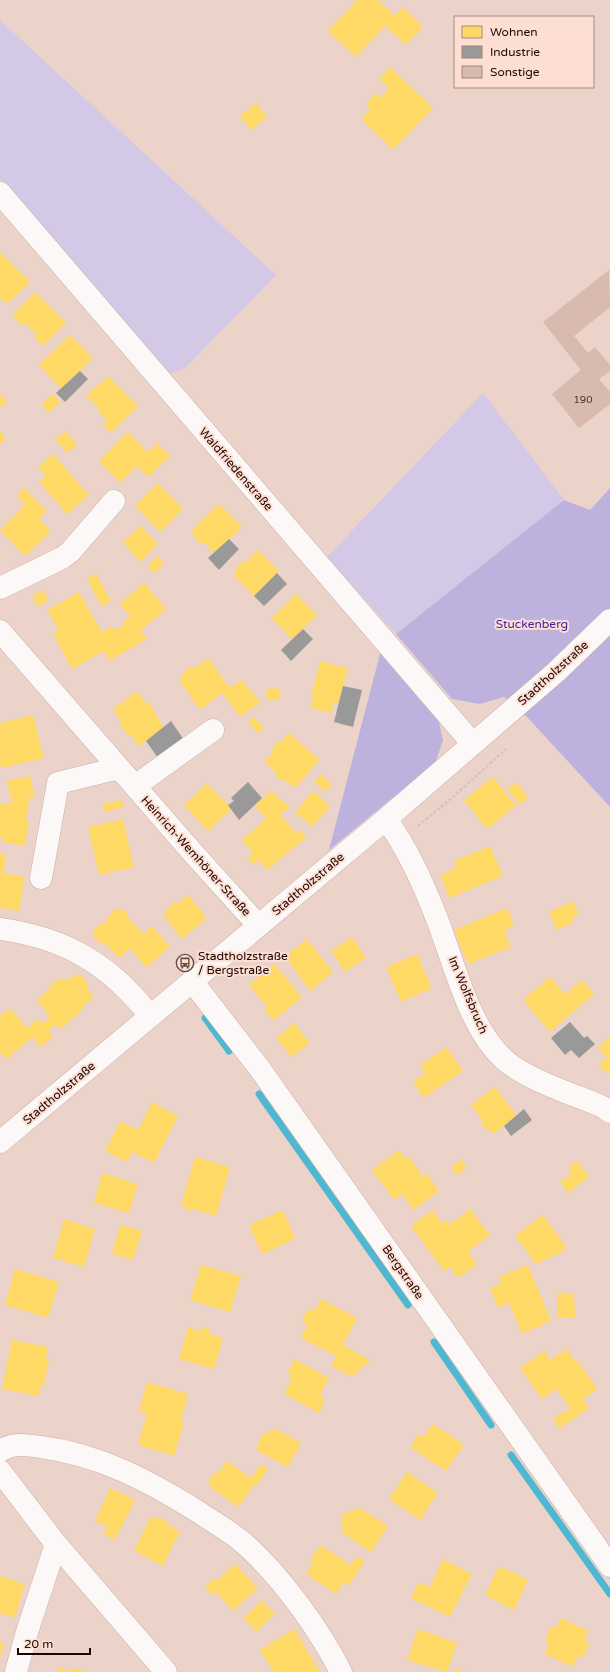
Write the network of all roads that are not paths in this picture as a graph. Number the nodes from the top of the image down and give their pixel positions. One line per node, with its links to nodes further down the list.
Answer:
1 (0, 193): 7 (street, Waldfriedenstraße)
2 (114, 501): 3 (street)
3 (0, 588)
4 (610, 620): 7 (street, Stadtholzstraße)
5 (0, 631): 8 (street, Heinrich-Wemhöner-Straße)
6 (214, 730): 9 (street, Heinrich-Wemhöner-Straße)
7 (473, 744): 10 (street, Stadtholzstraße)
8 (119, 768): 9 (street, Heinrich-Wemhöner-Straße); 11 (street)
9 (134, 786): 12 (street, Heinrich-Wemhöner-Straße)
10 (386, 820): 12 (street, Stadtholzstraße); 16 (street, Im Wolfsbruch)
11 (41, 878)
12 (258, 925): 14 (street, Stadtholzstraße)
13 (0, 929): 15 (street)
14 (192, 981): 15 (street, Stadtholzstraße); 21 (street, Bergstraße)
15 (150, 1016): 17 (street, Stadtholzstraße)
16 (610, 1112)
17 (0, 1142)
18 (0, 1450): 24 (street)
19 (0, 1472): 20 (street)
20 (56, 1544): 22 (street); 23 (street)
21 (610, 1566)
22 (16, 1672)
23 (166, 1672)
24 (341, 1672)

